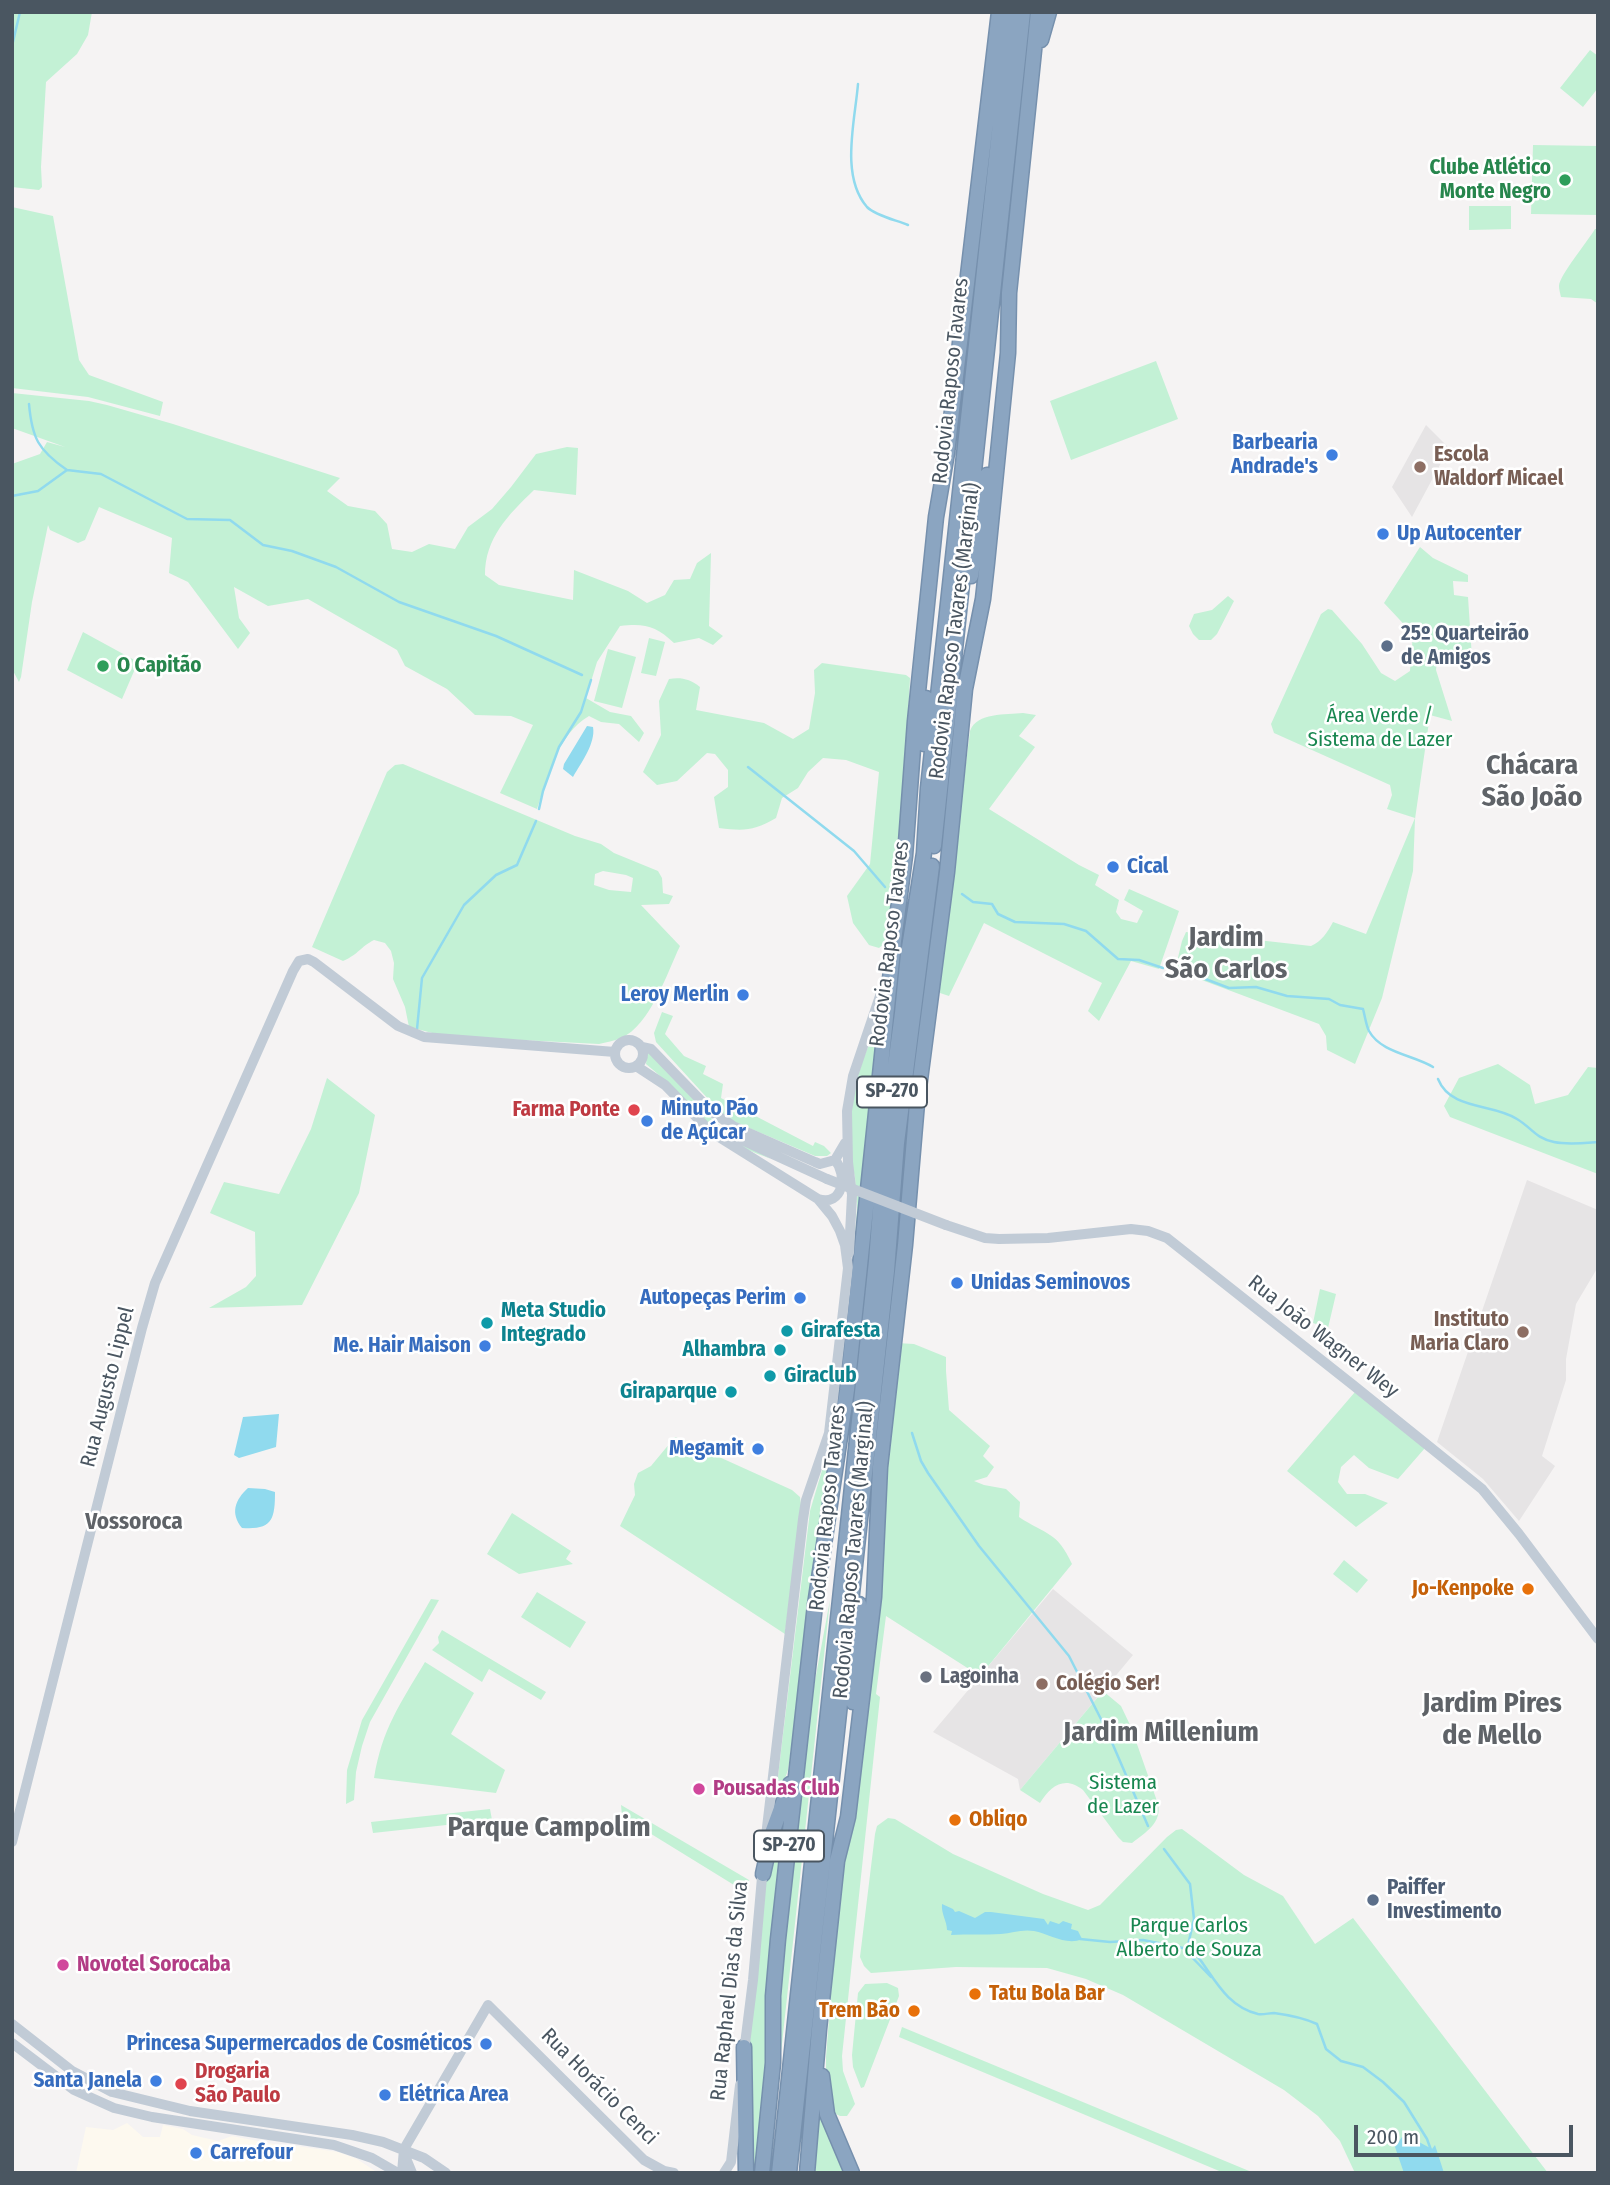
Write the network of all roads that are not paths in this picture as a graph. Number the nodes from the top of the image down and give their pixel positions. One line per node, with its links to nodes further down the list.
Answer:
1 (989, 12): 8 (highway)
2 (999, 12): 8 (highway, Rodovia Raposo Tavares (Marginal) / SP-270)
3 (1012, 12): 12 (highway, Rodovia Raposo Tavares / SP-270)
4 (1023, 12): 11 (highway, Rodovia Raposo Tavares / SP-270)
5 (1038, 12): 7 (highway, Rodovia Raposo Tavares (Marginal) / SP-270)
6 (1049, 12): 7 (highway)
7 (1028, 85): 9 (highway, Rodovia Raposo Tavares (Marginal) / SP-270)
8 (987, 109): 10 (highway, Rodovia Raposo Tavares (Marginal) / SP-270)
9 (1009, 314): 11 (highway); 27 (highway, Rodovia Raposo Tavares (Marginal) / SP-270)
10 (932, 568): 12 (highway); 13 (highway, Rodovia Raposo Tavares (Marginal) / SP-270)
11 (949, 688): 24 (highway, Rodovia Raposo Tavares / SP-270)
12 (921, 875): 48 (highway, Rodovia Raposo Tavares / SP-270)
13 (894, 941): 18 (main road); 26 (highway, Rodovia Raposo Tavares (Marginal) / SP-270)
14 (642, 1047): 15 (main road); 16 (main road); 17 (main road)
15 (615, 1052): 16 (main road); 28 (main road, Rua Augusto Lippel)
16 (636, 1066): 19 (main road)
17 (712, 1112): 20 (main road); 21 (main road)
18 (847, 1137): 20 (main road); 23 (main road)
19 (738, 1150): 21 (main road); 22 (main road)
20 (835, 1160): 22 (main road)
21 (824, 1178): 25 (main road, Rua João Wagner Wey, bridge)
22 (818, 1199): 23 (main road)
23 (848, 1268): 29 (main road, Rua Raphael Dias da Silva)
24 (870, 1425): 27 (highway); 49 (highway, Rodovia Raposo Tavares / SP-270)
25 (1598, 1639)
26 (800, 1742): 29 (highway); 47 (highway, Rodovia Raposo Tavares (Marginal) / SP-270)
27 (854, 1767): 30 (highway, Rodovia Raposo Tavares (Marginal) / SP-270)
28 (12, 1842)
29 (763, 1874): 35 (main road, Rua Raphael Dias da Silva)
30 (827, 1955): 50 (highway, Rodovia Raposo Tavares (Marginal) / SP-270); 51 (highway, SP-270)
31 (503, 2018): 32 (main road); 32 (main road, Rua Horácio Cenci); 44 (main road, Rua Horácio Cenci)
32 (480, 2020): 38 (main road)
33 (12, 2024): 36 (main road)
34 (12, 2043): 37 (main road)
35 (744, 2047): 45 (main road, Rua Raphael Dias da Silva); 46 (highway)
36 (383, 2142): 37 (main road); 38 (main road)
37 (334, 2145): 39 (main road)
38 (404, 2149): 41 (main road); 42 (main road); 43 (main road)
39 (359, 2153): 40 (main road); 41 (main road)
40 (382, 2173)
41 (400, 2173)
42 (412, 2173)
43 (446, 2173)
44 (674, 2173)
45 (724, 2173)
46 (746, 2173)
47 (762, 2173)
48 (779, 2173)
49 (789, 2173)
50 (807, 2173)
51 (852, 2173)

